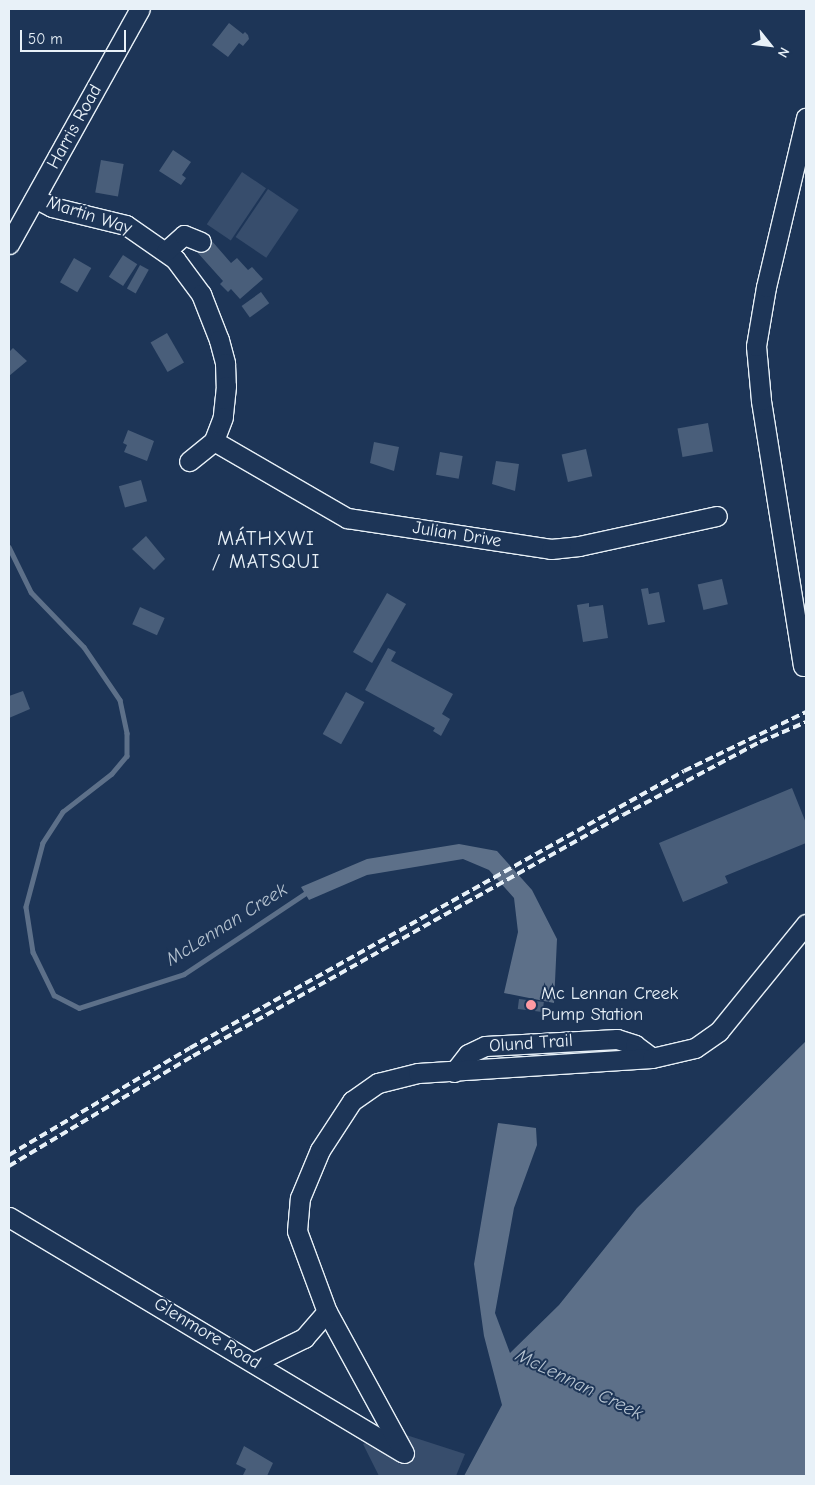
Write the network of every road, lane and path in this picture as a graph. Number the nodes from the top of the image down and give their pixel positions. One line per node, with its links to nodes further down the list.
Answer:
1 (140, 9): 3 (street, Harris Road)
2 (806, 118): 10 (street)
3 (35, 198): 5 (street, Harris Road); 6 (street, Martin Way)
4 (201, 242): 6 (street)
5 (9, 244)
6 (166, 251): 7 (street, Martin Way)
7 (214, 440): 8 (street, Martin Way); 9 (street, Julian Drive)
8 (189, 462)
9 (717, 516)
10 (803, 666)
11 (806, 924): 12 (street)
12 (652, 1058): 13 (street); 13 (street, Olund Trail)
13 (454, 1072): 15 (street)
14 (9, 1217): 16 (street, Glenmore Road)
15 (327, 1312): 16 (street); 16 (street, Glenmore Road)
16 (255, 1362)

